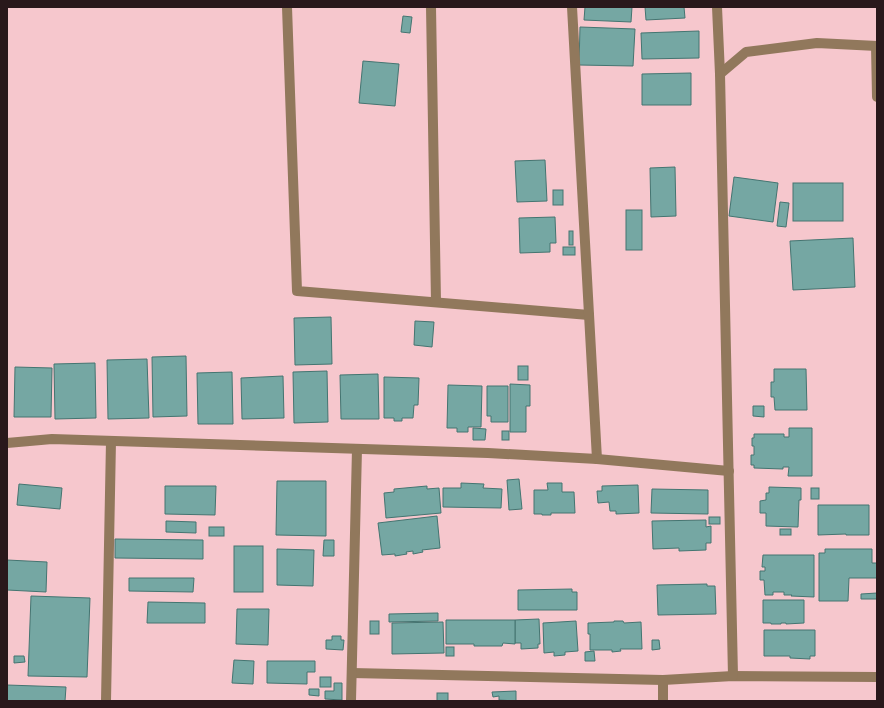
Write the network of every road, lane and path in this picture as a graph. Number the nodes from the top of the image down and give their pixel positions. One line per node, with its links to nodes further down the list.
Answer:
1 (287, 7): 8 (street)
2 (431, 7): 8 (street)
3 (572, 7): 9 (street)
4 (717, 7): 6 (street)
5 (876, 46): 6 (street); 7 (street)
6 (720, 74): 14 (street)
7 (877, 97)
8 (436, 302): 9 (street)
9 (589, 315): 13 (street)
10 (111, 441): 11 (street); 12 (street); 19 (street)
11 (7, 442)
12 (357, 449): 13 (street); 15 (street)
13 (597, 459): 14 (street)
14 (728, 471): 16 (street)
15 (352, 673): 18 (street); 20 (street)
16 (733, 676): 17 (street); 18 (street)
17 (877, 677)
18 (663, 680): 21 (street)
19 (106, 701)
20 (351, 701)
21 (663, 701)

